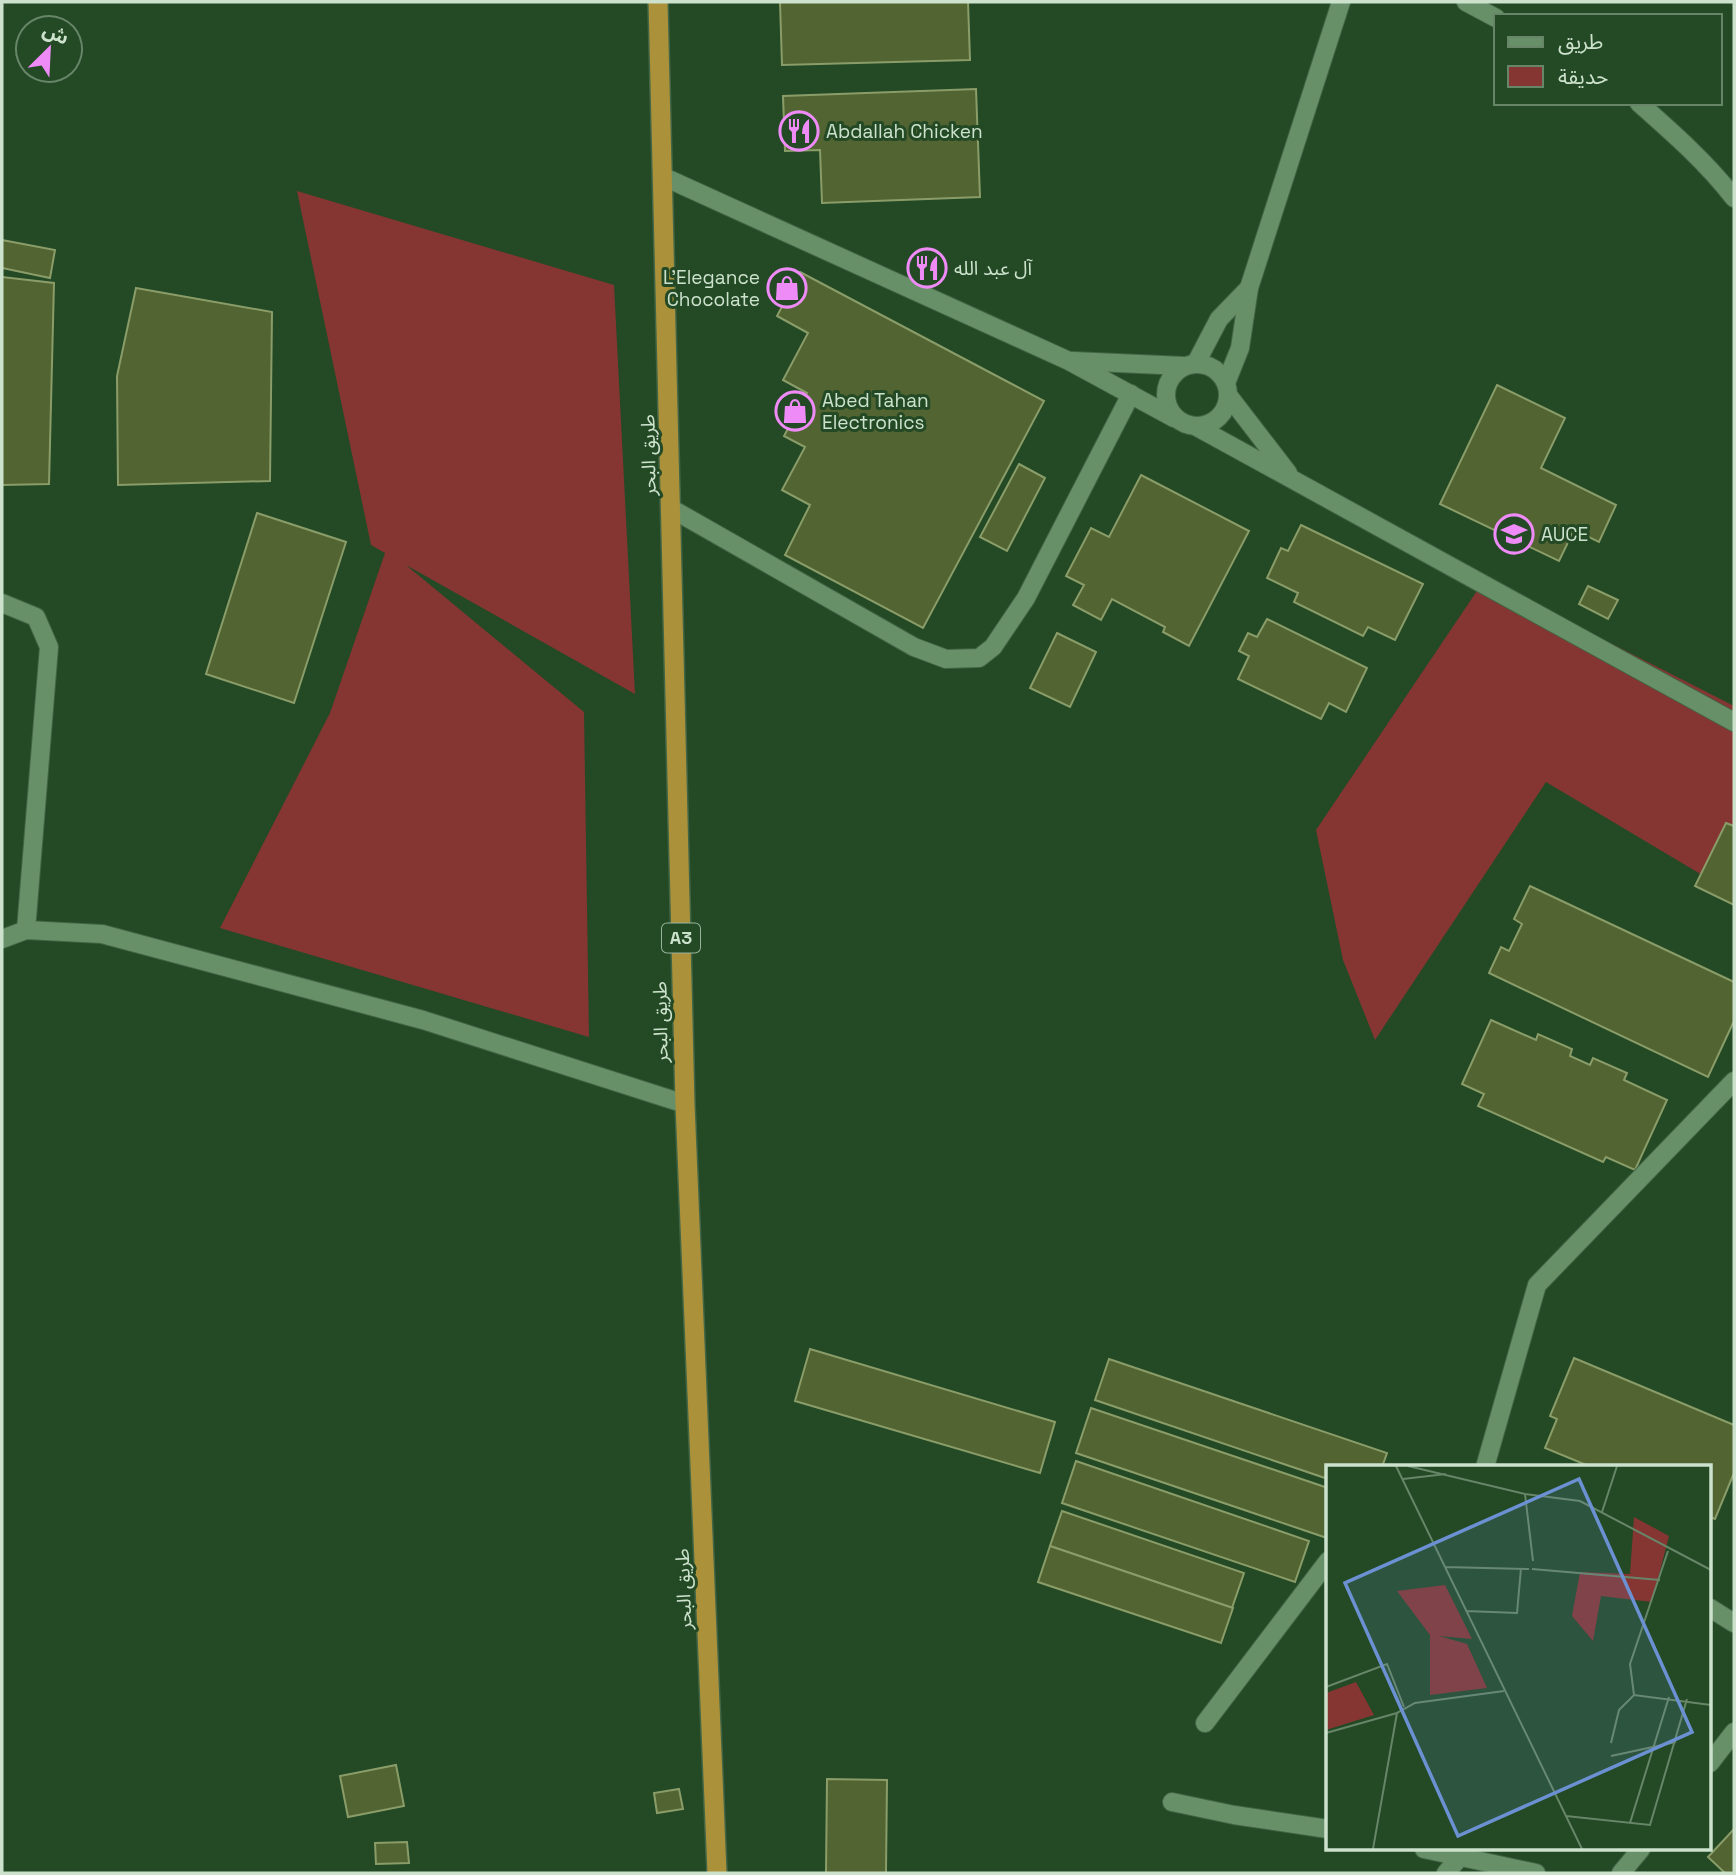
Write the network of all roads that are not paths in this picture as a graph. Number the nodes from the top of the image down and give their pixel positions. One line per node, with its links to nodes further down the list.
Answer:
1 (658, 2): 6 (highway, طريق البحر / A3)
2 (1341, 2): 8 (street)
3 (1466, 2): 4 (street)
4 (1494, 17)
5 (1641, 105): 7 (street)
6 (664, 177): 9 (street); 16 (highway, طريق البحر / A3)
7 (1734, 198)
8 (1249, 289): 10 (street); 11 (street)
9 (1069, 360): 10 (street); 12 (street)
10 (1190, 365): 11 (street); 13 (street)
11 (1227, 389): 14 (street); 15 (street)
12 (1131, 394): 13 (street); 16 (street)
13 (1174, 418): 14 (street)
14 (1197, 427): 15 (street)
15 (1292, 479): 18 (street)
16 (672, 509): 22 (highway, طريق البحر / A3)
17 (2, 603): 19 (street)
18 (1734, 722)
19 (26, 930): 20 (street); 22 (street)
20 (2, 939)
21 (1734, 1081): 23 (street)
22 (685, 1104): 35 (highway, طريق البحر / A3)
23 (1486, 1465)
24 (1326, 1564): 27 (street)
25 (1712, 1609): 26 (street)
26 (1734, 1623)
27 (1205, 1723)
28 (1734, 1732): 29 (street)
29 (1712, 1760)
30 (1172, 1802): 31 (street)
31 (1326, 1829)
32 (1434, 1850): 34 (street)
33 (1640, 1850): 38 (street)
34 (1464, 1853): 36 (street); 37 (street)
35 (718, 1873)
36 (1446, 1873)
37 (1536, 1873)
38 (1622, 1873)

